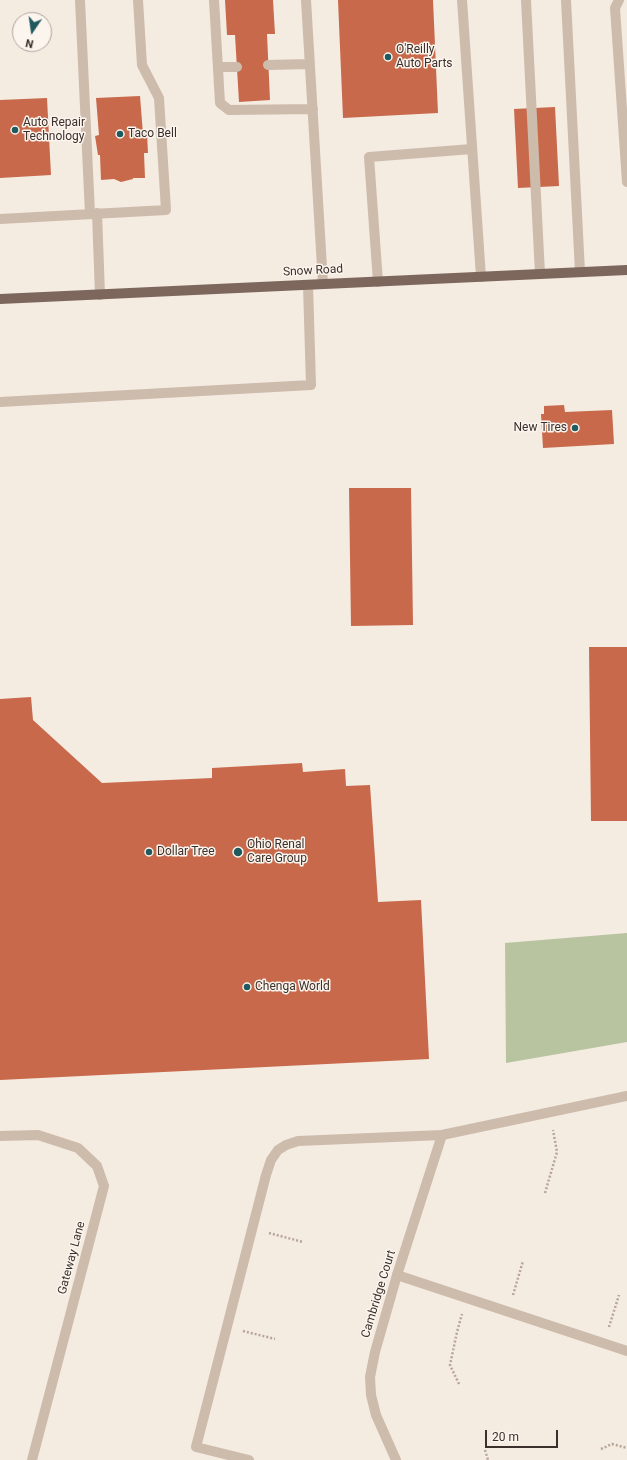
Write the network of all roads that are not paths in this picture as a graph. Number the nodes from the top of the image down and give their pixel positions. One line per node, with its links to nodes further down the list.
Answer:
1 (80, 0): 16 (street)
2 (138, 0): 16 (street)
3 (214, 0): 12 (street)
4 (306, 0): 9 (street)
5 (462, 0): 14 (street)
6 (526, 0): 20 (street)
7 (566, 0): 19 (street)
8 (619, 0): 15 (street)
9 (310, 64): 10 (street); 13 (street)
10 (268, 65)
11 (237, 66): 12 (street)
12 (218, 67): 13 (street)
13 (313, 110): 23 (street)
14 (472, 149): 21 (street); 22 (street)
15 (627, 182)
16 (93, 214): 17 (street); 25 (street)
17 (0, 219)
18 (627, 270): 19 (main road, Snow Road)
19 (580, 272): 20 (main road, Snow Road)
20 (540, 274): 21 (main road, Snow Road)
21 (481, 277): 22 (main road, Snow Road)
22 (378, 282): 23 (main road, Snow Road)
23 (323, 284): 24 (main road, Snow Road)
24 (308, 285): 25 (main road, Snow Road); 27 (street)
25 (100, 295): 26 (main road, Snow Road)
26 (0, 299)
27 (0, 402)
28 (627, 1096): 29 (street)
29 (442, 1135): 31 (street, Cambridge Court); 34 (street)
30 (0, 1136): 33 (street, Gateway Lane)
31 (397, 1275): 32 (street); 35 (street, Cambridge Court)
32 (627, 1351)
33 (32, 1460)
34 (249, 1460)
35 (396, 1460)

